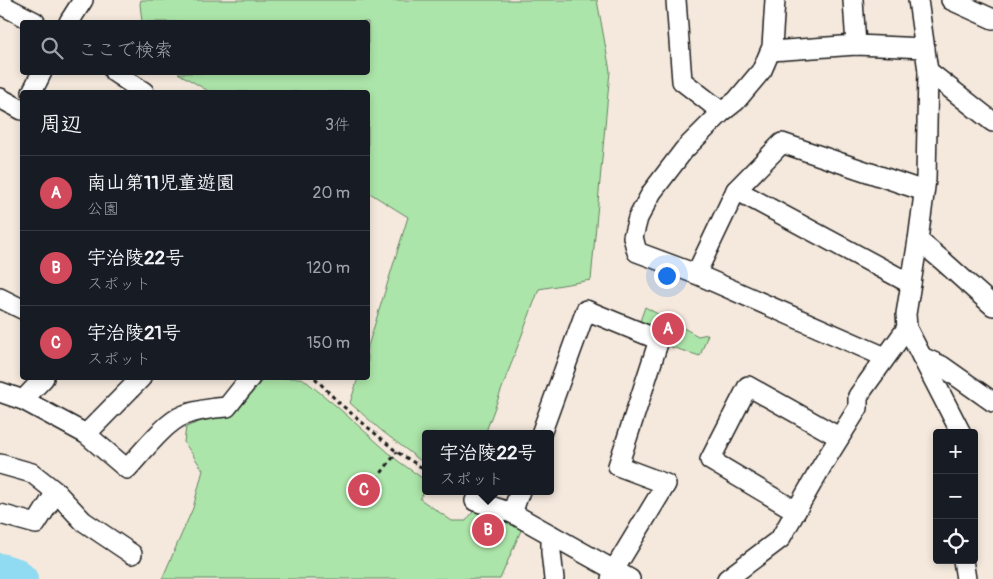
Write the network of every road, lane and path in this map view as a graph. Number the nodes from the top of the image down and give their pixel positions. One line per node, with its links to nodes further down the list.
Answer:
1 (83, 0): 10 (street)
2 (676, 0): 21 (street)
3 (775, 0): 13 (street)
4 (853, 0): 11 (street)
5 (918, 0): 12 (street)
6 (952, 0): 8 (street)
7 (0, 4): 9 (street)
8 (993, 19)
9 (31, 20)
10 (70, 20)
11 (856, 45): 12 (street); 13 (street)
12 (925, 48): 14 (street)
13 (771, 51): 21 (street)
14 (928, 71): 22 (street); 24 (street)
15 (40, 75): 17 (street)
16 (118, 75): 18 (street)
17 (33, 90)
18 (141, 90)
19 (0, 98): 20 (street)
20 (20, 109)
21 (722, 112): 26 (street)
22 (993, 122)
23 (736, 190): 24 (street); 26 (street); 27 (street)
24 (924, 191): 25 (street)
25 (918, 240): 27 (street); 29 (street)
26 (696, 274): 33 (street)
27 (911, 284): 31 (street)
28 (0, 298): 30 (street)
29 (993, 306)
30 (20, 308)
31 (907, 328): 32 (street); 33 (street)
32 (922, 357): 40 (street); 41 (street)
33 (885, 358): 44 (street)
34 (42, 380): 39 (street)
35 (139, 380): 43 (street)
36 (248, 380): 43 (street)
37 (317, 380): 45 (path)
38 (0, 392): 39 (street)
39 (23, 400): 43 (street)
40 (993, 402)
41 (959, 429)
42 (542, 430): 58 (street)
43 (86, 434)
44 (839, 437): 52 (street); 52 (street)
45 (397, 452): 47 (path); 49 (path)
46 (0, 464): 48 (street)
47 (422, 468)
48 (56, 492): 54 (street); 56 (street)
49 (367, 492)
50 (519, 495): 53 (street)
51 (475, 500): 53 (street)
52 (796, 510): 61 (street)
53 (512, 513): 55 (street)
54 (0, 514)
55 (551, 535): 58 (street); 59 (street)
56 (132, 554)
57 (964, 564): 62 (street)
58 (612, 574): 60 (street)
59 (554, 579)
60 (630, 579)
61 (727, 579)
62 (966, 579)

